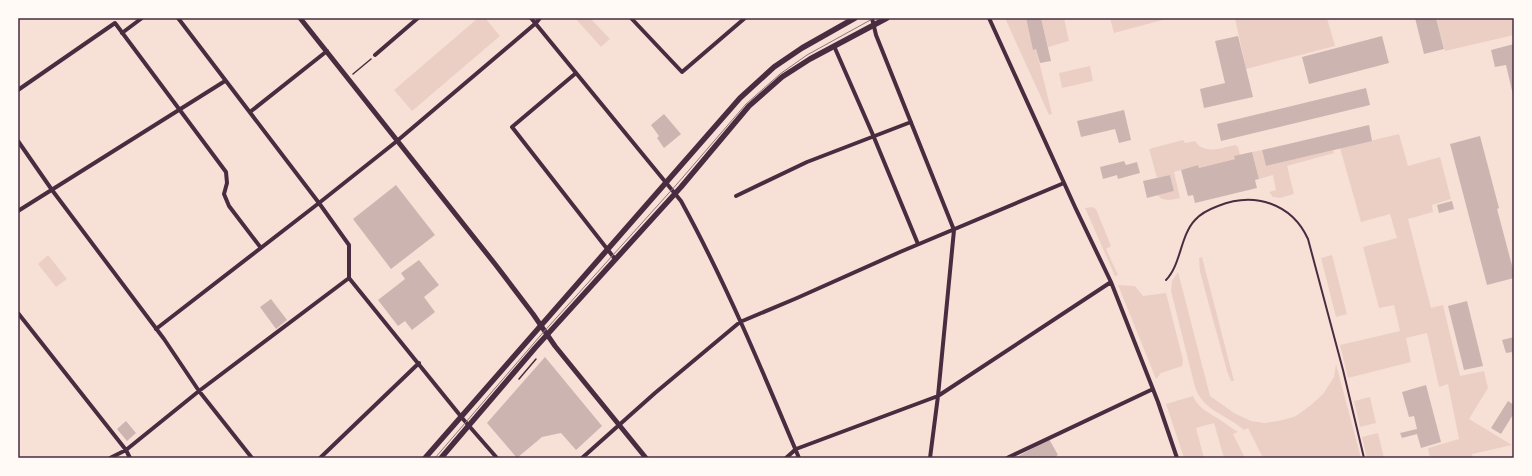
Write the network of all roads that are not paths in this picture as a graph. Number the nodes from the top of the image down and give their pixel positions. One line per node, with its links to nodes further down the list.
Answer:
1 (142, 18): 16 (street)
2 (178, 18): 21 (street)
3 (300, 18): 18 (street)
4 (418, 18): 19 (street)
5 (531, 18): 14 (street)
6 (540, 18): 14 (street)
7 (631, 18): 13 (street)
8 (746, 18): 13 (street)
9 (855, 18): 29 (main road)
10 (872, 18): 15 (street)
11 (887, 18): 15 (main road)
12 (989, 18): 30 (street)
13 (740, 20)
14 (536, 23): 20 (street); 28 (street)
15 (873, 25): 17 (main road); 25 (street)
16 (122, 33): 22 (street); 23 (street)
17 (834, 46): 26 (street); 32 (main road)
18 (327, 51): 24 (street); 28 (street)
19 (375, 56)
20 (576, 73): 29 (street); 39 (street)
21 (225, 81): 23 (street); 24 (street)
22 (18, 90)
23 (180, 110): 31 (street); 38 (street)
24 (250, 112): 34 (street)
25 (911, 122): 26 (street); 36 (street)
26 (873, 135): 33 (street); 37 (street)
27 (18, 141): 31 (street)
28 (397, 141): 34 (street); 46 (street)
29 (666, 183): 32 (street); 39 (main road)
30 (1064, 183): 36 (street); 43 (street)
31 (52, 190): 35 (street); 47 (street)
32 (674, 194): 40 (main road); 45 (street)
33 (736, 196)
34 (320, 203): 38 (street); 41 (street)
35 (18, 211)
36 (954, 230): 37 (street); 52 (street)
37 (918, 244): 45 (street)
38 (261, 248): 47 (street)
39 (608, 249): 40 (street); 46 (main road)
40 (615, 259): 48 (main road)
41 (349, 278): 49 (street); 51 (street)
42 (1166, 280): 72 (lane)
43 (1111, 282): 50 (street); 52 (street)
44 (18, 313): 57 (street)
45 (740, 322): 55 (street); 56 (street)
46 (541, 325): 48 (street); 53 (main road)
47 (156, 328): 51 (street)
48 (547, 335): 54 (main road); 55 (street)
49 (419, 363): 53 (street); 61 (street)
50 (1153, 389): 70 (street); 71 (street)
51 (199, 391): 57 (street); 60 (street)
52 (938, 396): 56 (street); 69 (street)
53 (461, 416): 54 (street); 62 (main road)
54 (469, 425): 63 (main road); 64 (street)
55 (620, 425): 65 (street); 66 (street)
56 (796, 449): 67 (street); 68 (street)
57 (126, 450): 58 (street); 59 (street)
58 (110, 458)
59 (130, 458)
60 (252, 458)
61 (320, 458)
62 (425, 458)
63 (441, 458)
64 (497, 458)
65 (582, 458)
66 (646, 458)
67 (786, 458)
68 (800, 458)
69 (930, 458)
70 (1007, 458)
71 (1177, 458)
72 (1364, 458)

